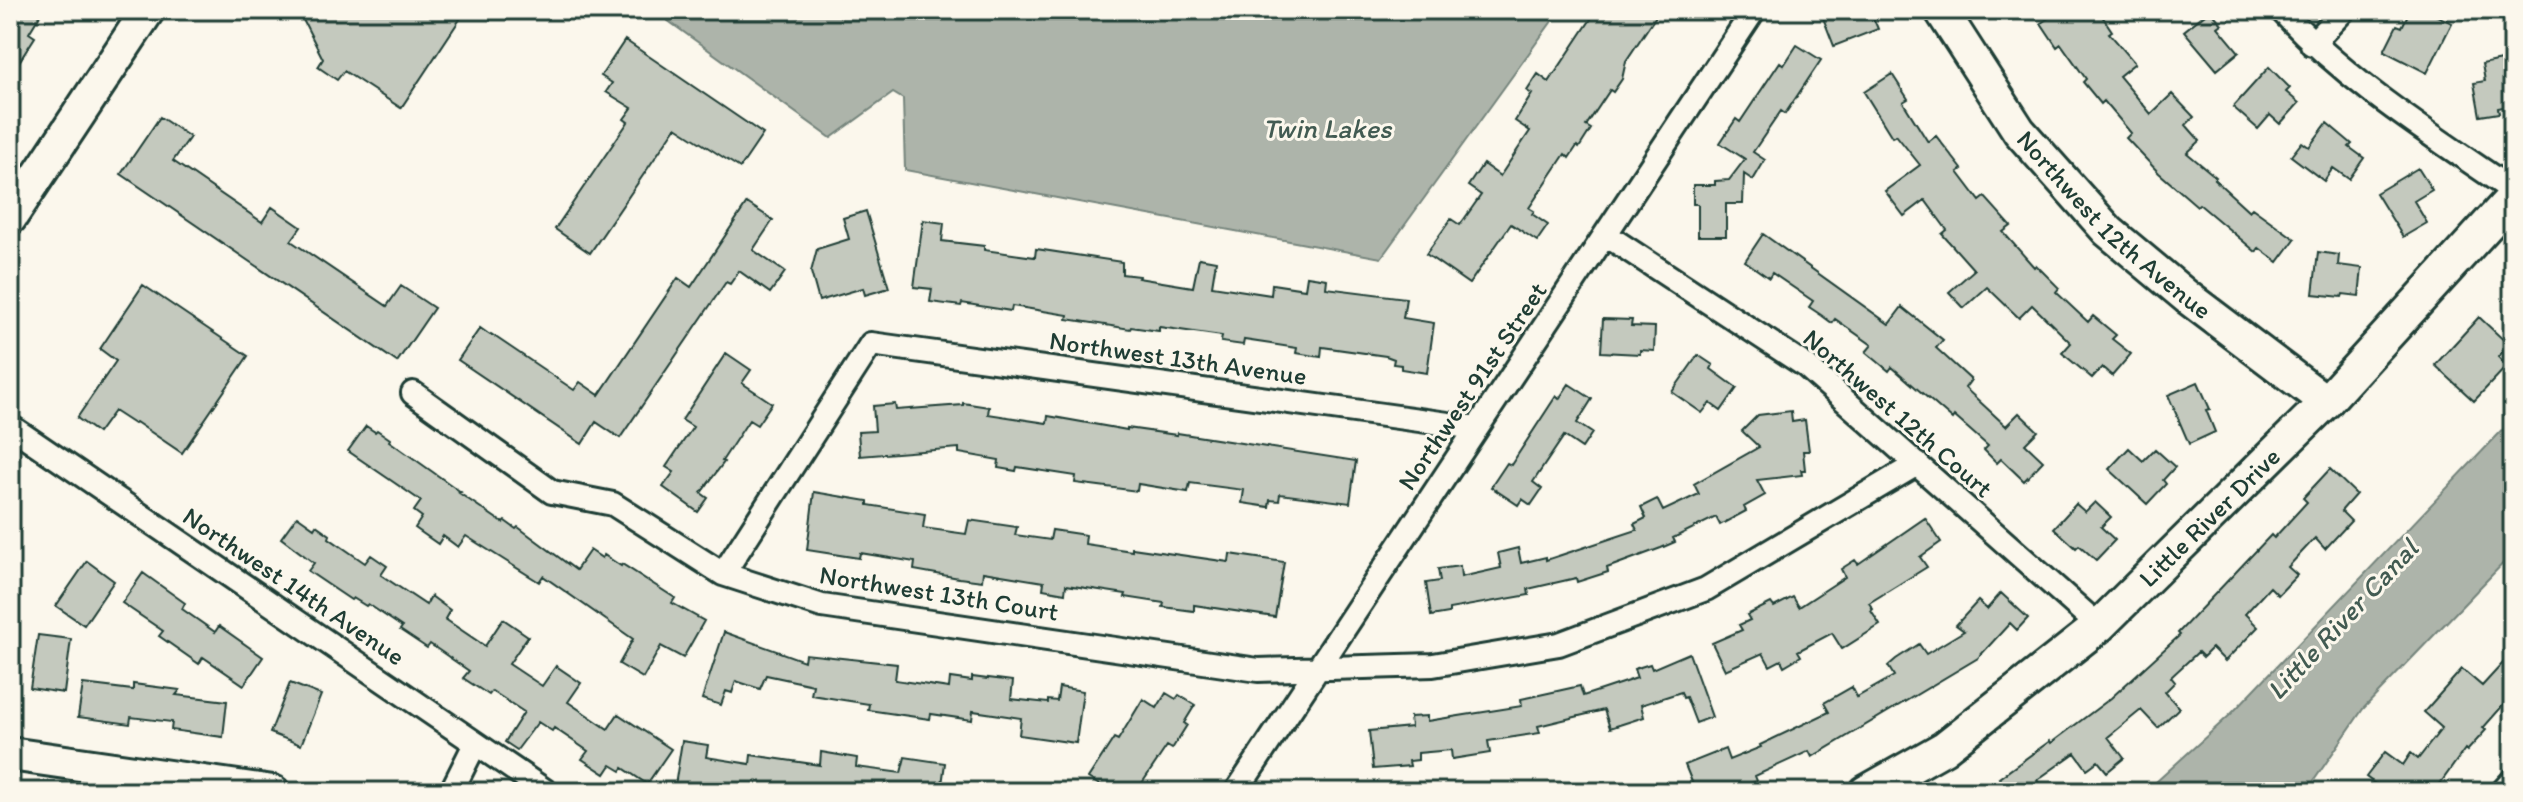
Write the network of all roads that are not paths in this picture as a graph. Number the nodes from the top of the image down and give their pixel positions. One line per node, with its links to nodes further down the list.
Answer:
1 (148, 10): 9 (street)
2 (1754, 10): 10 (street, Northwest 91st Street)
3 (1941, 10): 12 (street, Northwest 12th Avenue)
4 (2281, 10): 6 (street)
5 (2344, 10): 6 (street)
6 (2312, 44): 7 (street)
7 (2513, 191)
8 (2513, 197): 12 (street, Little River Drive)
9 (10, 218)
10 (1606, 235): 14 (street, Northwest 91st Street); 15 (street, Northwest 12th Court)
11 (413, 393): 16 (street, Northwest 13th Court)
12 (2326, 402): 17 (street, Little River Drive)
13 (10, 426): 19 (street, Northwest 14th Avenue)
14 (1477, 428): 16 (street, Northwest 13th Avenue); 18 (street, Northwest 91st Street)
15 (1917, 464): 17 (street, Northwest 12th Court); 18 (street, Northwest 13th Court)
16 (723, 574): 18 (street, Northwest 13th Court)
17 (2099, 626): 26 (street, Little River Drive)
18 (1319, 668): 25 (street, Northwest 91st Street)
19 (475, 744): 23 (street); 24 (street, Northwest 14th Avenue)
20 (10, 754): 22 (street)
21 (2513, 780): 27 (street)
22 (273, 792)
23 (451, 792)
24 (547, 792)
25 (1236, 792)
26 (1866, 792)
27 (2502, 792)

